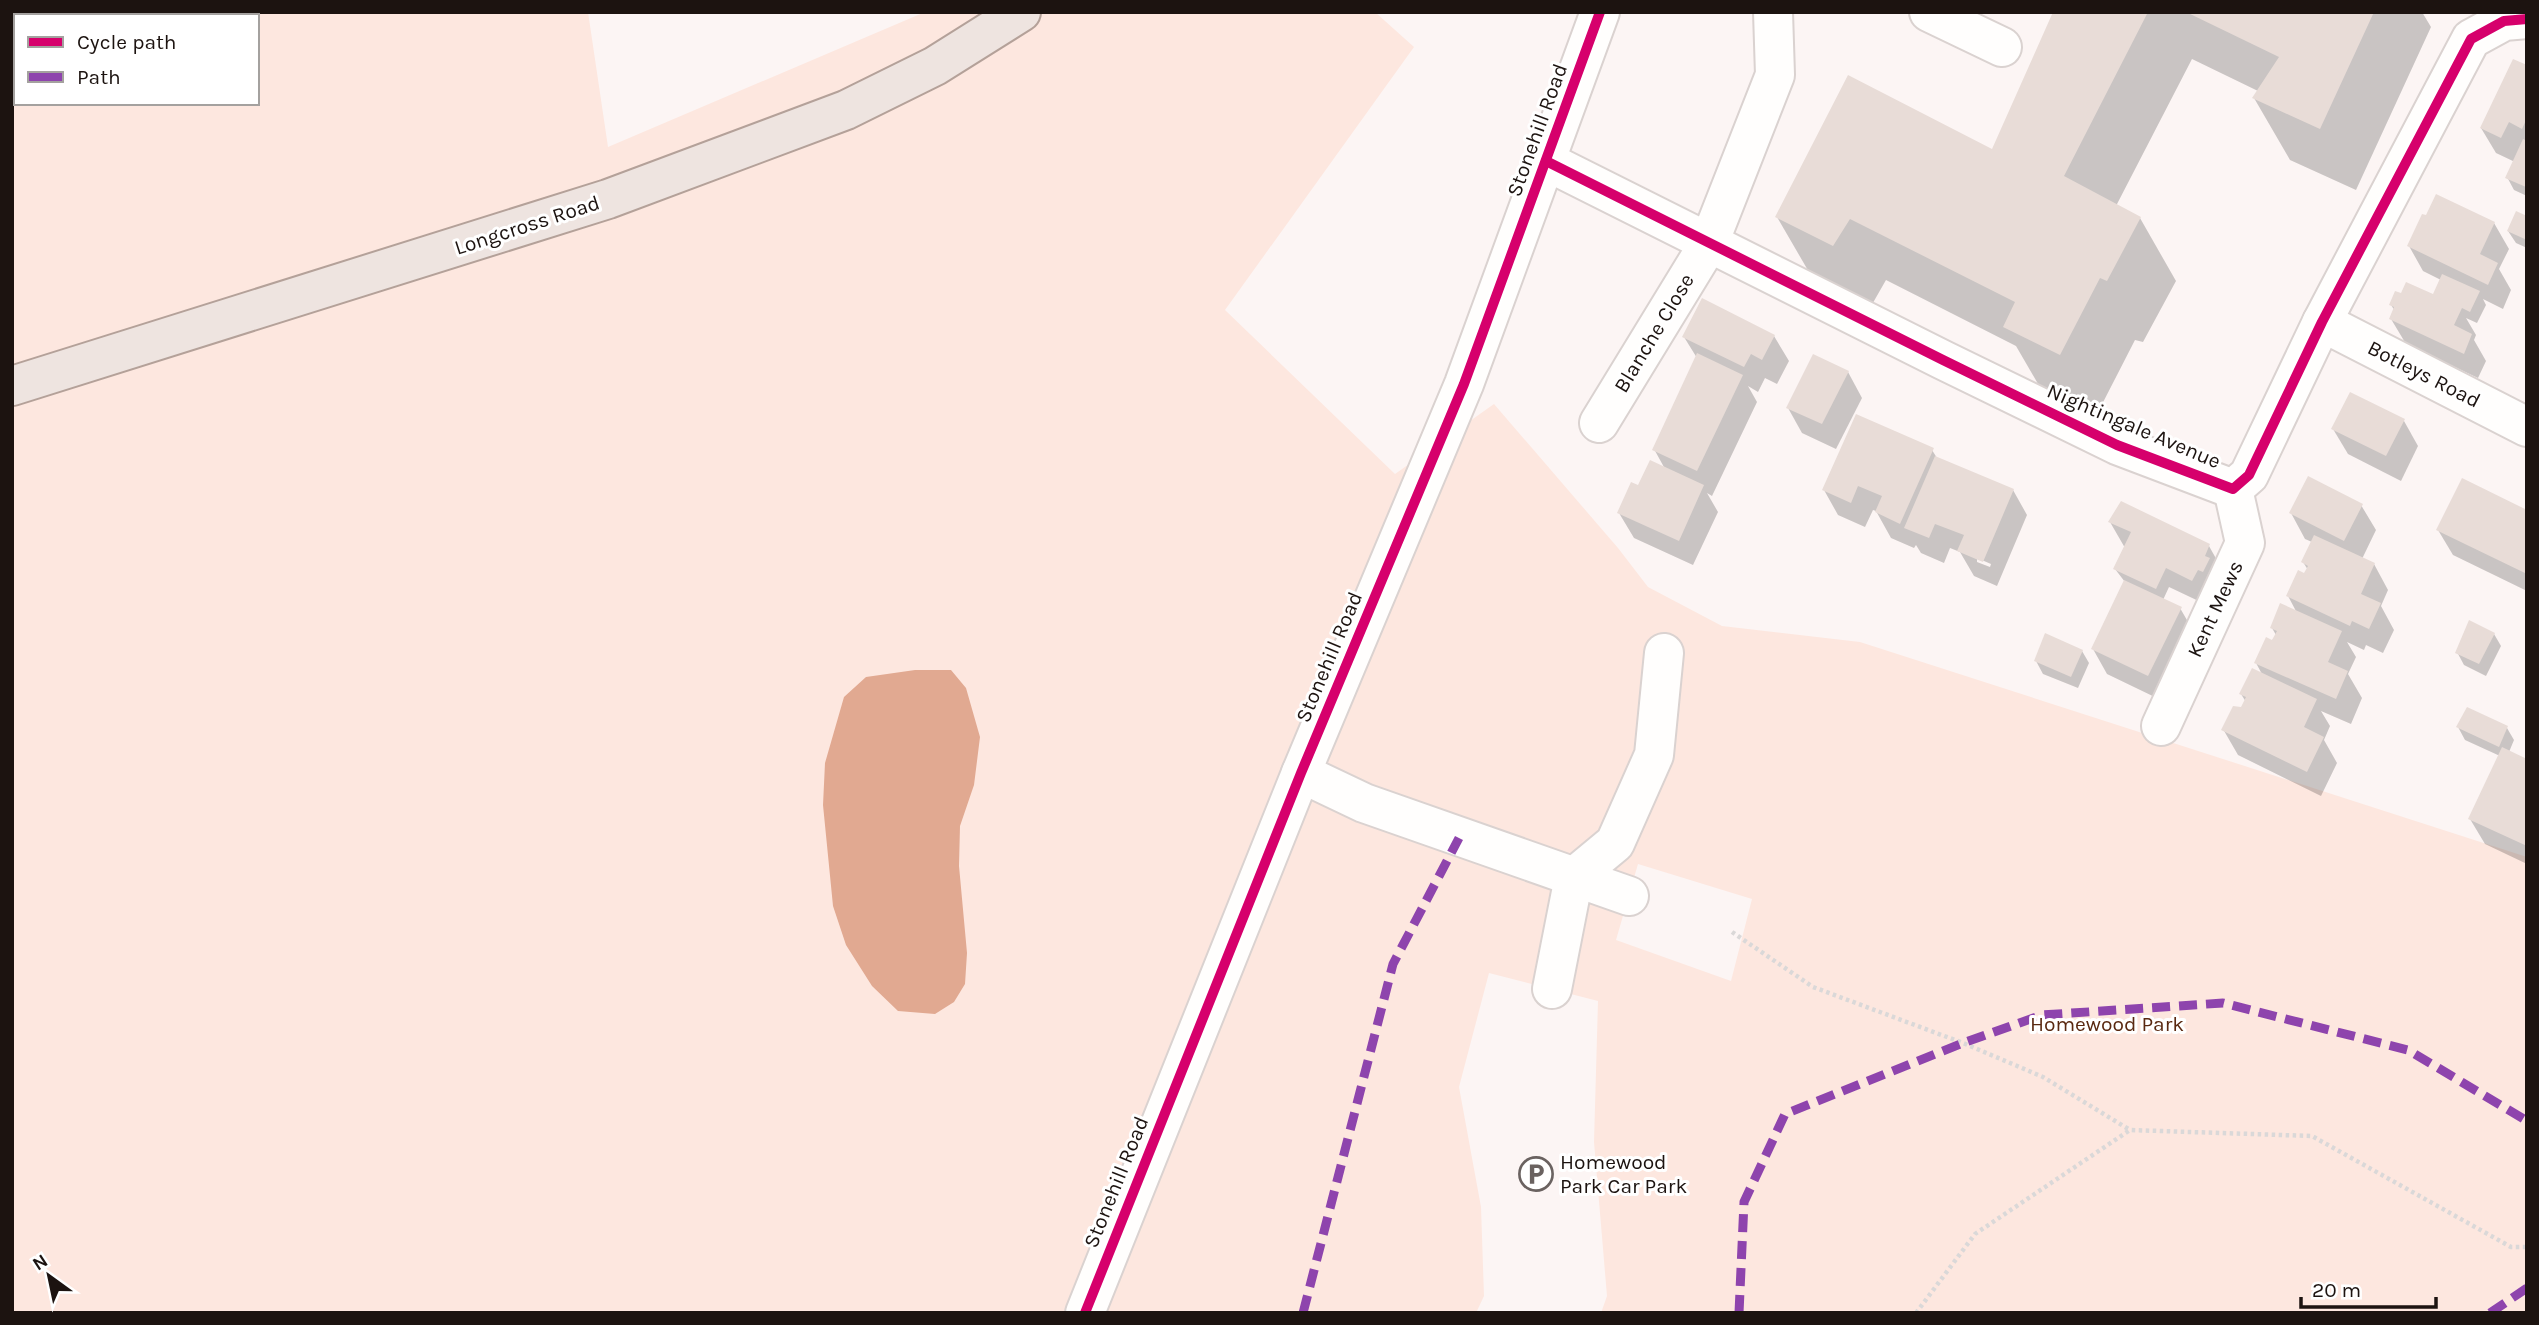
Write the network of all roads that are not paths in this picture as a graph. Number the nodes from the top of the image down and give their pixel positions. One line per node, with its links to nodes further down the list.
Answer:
1 (1021, 12): 10 (main road, Longcross Road)
2 (1601, 12): 7 (street, Stonehill Road)
3 (1773, 12): 8 (street, Blanche Close)
4 (1929, 12): 6 (street)
5 (2527, 19): 9 (street, Nightingale Avenue)
6 (2002, 47)
7 (1546, 161): 8 (street, Nightingale Avenue); 16 (street, Stonehill Road)
8 (1709, 243): 11 (street, Blanche Close); 13 (street, Nightingale Avenue)
9 (2322, 322): 12 (street, Botleys Road); 13 (street, Nightingale Avenue)
10 (12, 386)
11 (1598, 423)
12 (2527, 427)
13 (2233, 489): 15 (street, Kent Mews)
14 (1664, 653): 17 (street)
15 (2161, 726)
16 (1301, 773): 17 (street); 20 (street, Stonehill Road)
17 (1574, 877): 18 (street); 19 (street)
18 (1629, 896)
19 (1552, 989)
20 (1085, 1313)

